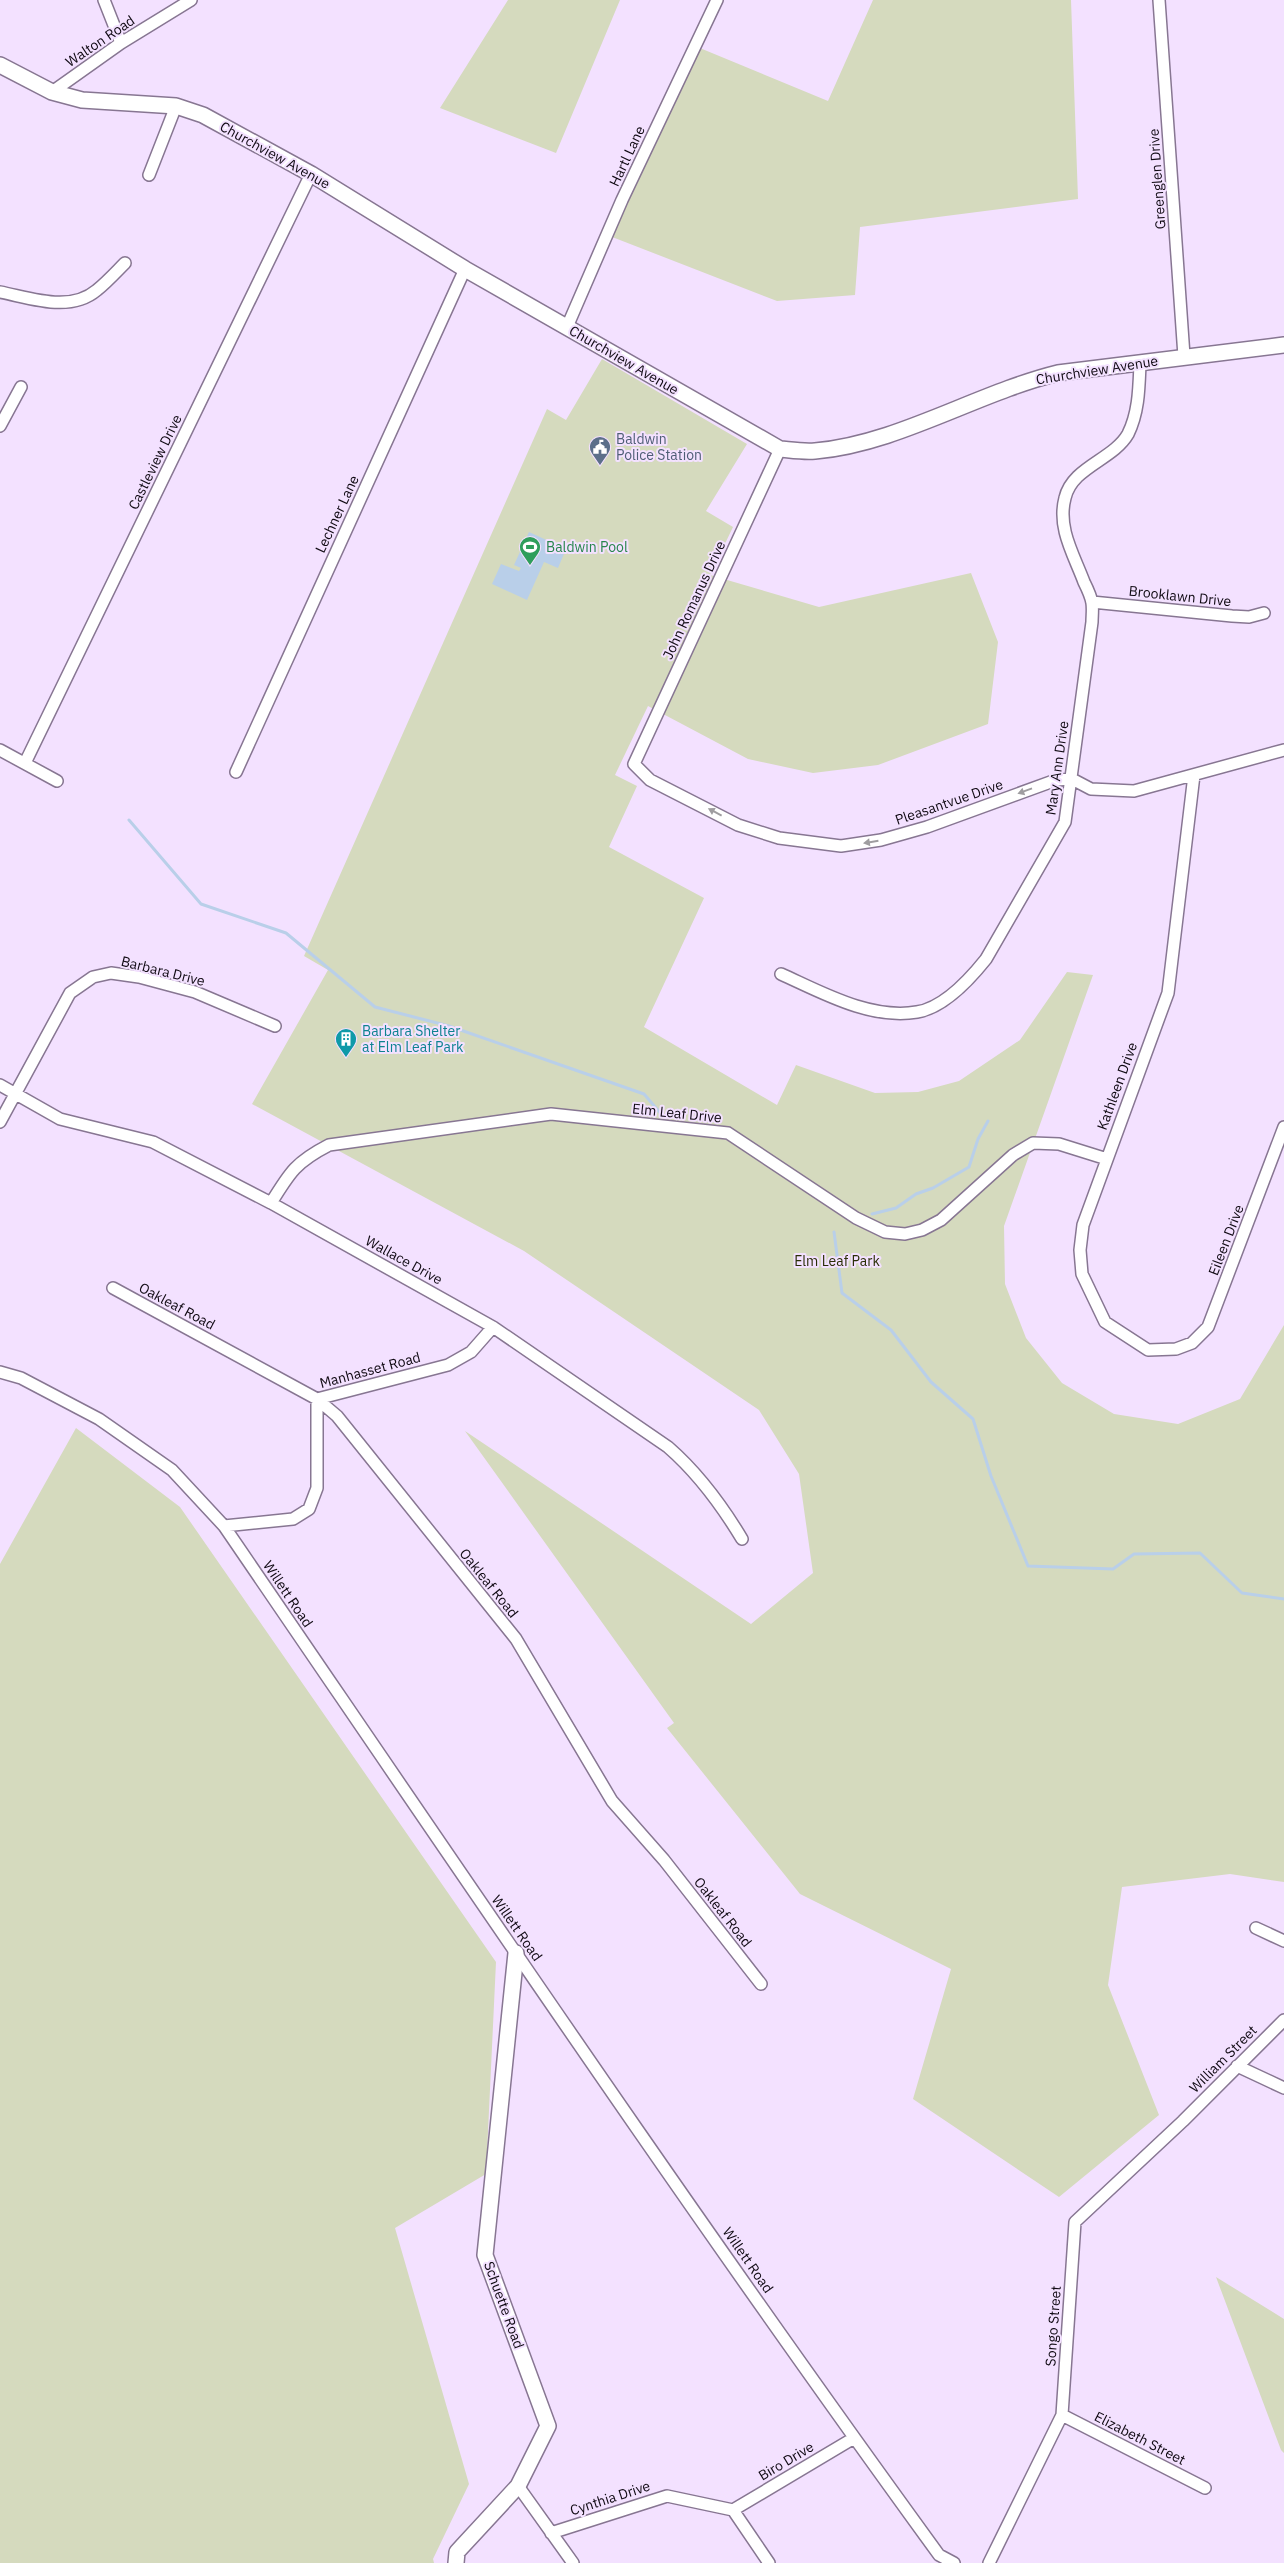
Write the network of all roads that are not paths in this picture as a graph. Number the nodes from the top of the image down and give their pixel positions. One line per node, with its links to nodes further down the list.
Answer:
1 (104, 0): 5 (street)
2 (191, 0): 5 (street, Walton Road)
3 (717, 0): 14 (street, Hartl Lane)
4 (1159, 0): 16 (street, Greenglen Drive)
5 (121, 43): 7 (street, Walton Road)
6 (0, 65): 7 (street, Churchview Avenue)
7 (52, 92): 8 (street, Churchview Avenue)
8 (176, 106): 9 (street, Churchview Avenue); 10 (street)
9 (311, 174): 12 (street, Churchview Avenue); 25 (street, Castleview Drive)
10 (149, 175)
11 (125, 263): 13 (street)
12 (465, 269): 14 (street, Churchview Avenue); 27 (street, Lechner Lane)
13 (0, 292)
14 (567, 327): 20 (street, Churchview Avenue)
15 (1284, 345): 16 (street, Churchview Avenue)
16 (1184, 356): 17 (street, Churchview Avenue)
17 (1140, 363): 20 (street, Churchview Avenue); 21 (street, Mary Ann Drive)
18 (20, 387): 19 (street)
19 (0, 426)
20 (780, 449): 26 (street, John Romanus Drive)
21 (1092, 602): 22 (street, Brooklawn Drive); 29 (street, Mary Ann Drive)
22 (1264, 613)
23 (0, 750): 25 (street)
24 (1284, 750): 28 (street)
25 (25, 763): 30 (street)
26 (634, 764): 29 (street, Pleasantvue Drive, one-way to 26)
27 (236, 772)
28 (1194, 775): 29 (street); 37 (street, Kathleen Drive)
29 (1072, 779): 31 (street, Mary Ann Drive)
30 (57, 781)
31 (781, 974)
32 (275, 1026): 34 (street, Barbara Drive)
33 (0, 1085): 34 (street, Wallace Drive)
34 (16, 1095): 35 (street, Barbara Drive); 39 (street, Wallace Drive)
35 (0, 1122)
36 (1284, 1127): 38 (street, Eileen Drive)
37 (1106, 1159): 39 (street, Elm Leaf Drive); 42 (street, Kathleen Drive)
38 (1279, 1160): 42 (street, Eileen Drive)
39 (270, 1203): 41 (street, Wallace Drive)
40 (113, 1288): 44 (street, Oakleaf Road)
41 (493, 1327): 44 (street, Manhasset Road); 46 (street, Wallace Drive)
42 (1176, 1349)
43 (0, 1372): 45 (street, Willett Road)
44 (317, 1398): 45 (street, Manhasset Road); 50 (street, Oakleaf Road)
45 (224, 1526): 49 (street, Willett Road)
46 (742, 1539)
47 (1256, 1928): 48 (street)
48 (1284, 1941)
49 (516, 1953): 56 (street, Willett Road); 57 (street, Schuette Road)
50 (761, 1984)
51 (1284, 2020): 52 (street, William Street)
52 (1237, 2066): 53 (street); 54 (street, William Street)
53 (1284, 2088)
54 (1183, 2120): 55 (street, Songo Street)
55 (1062, 2415): 58 (street, Elizabeth Street); 65 (street, Songo Street)
56 (854, 2438): 59 (street, Biro Drive); 64 (street, Willett Road)
57 (518, 2486): 60 (street); 61 (street, Schuette Road)
58 (1205, 2488)
59 (733, 2510): 60 (street, Cynthia Drive); 63 (street)
60 (551, 2533): 62 (street)
61 (456, 2563)
62 (573, 2563)
63 (768, 2563)
64 (954, 2563)
65 (989, 2563)

